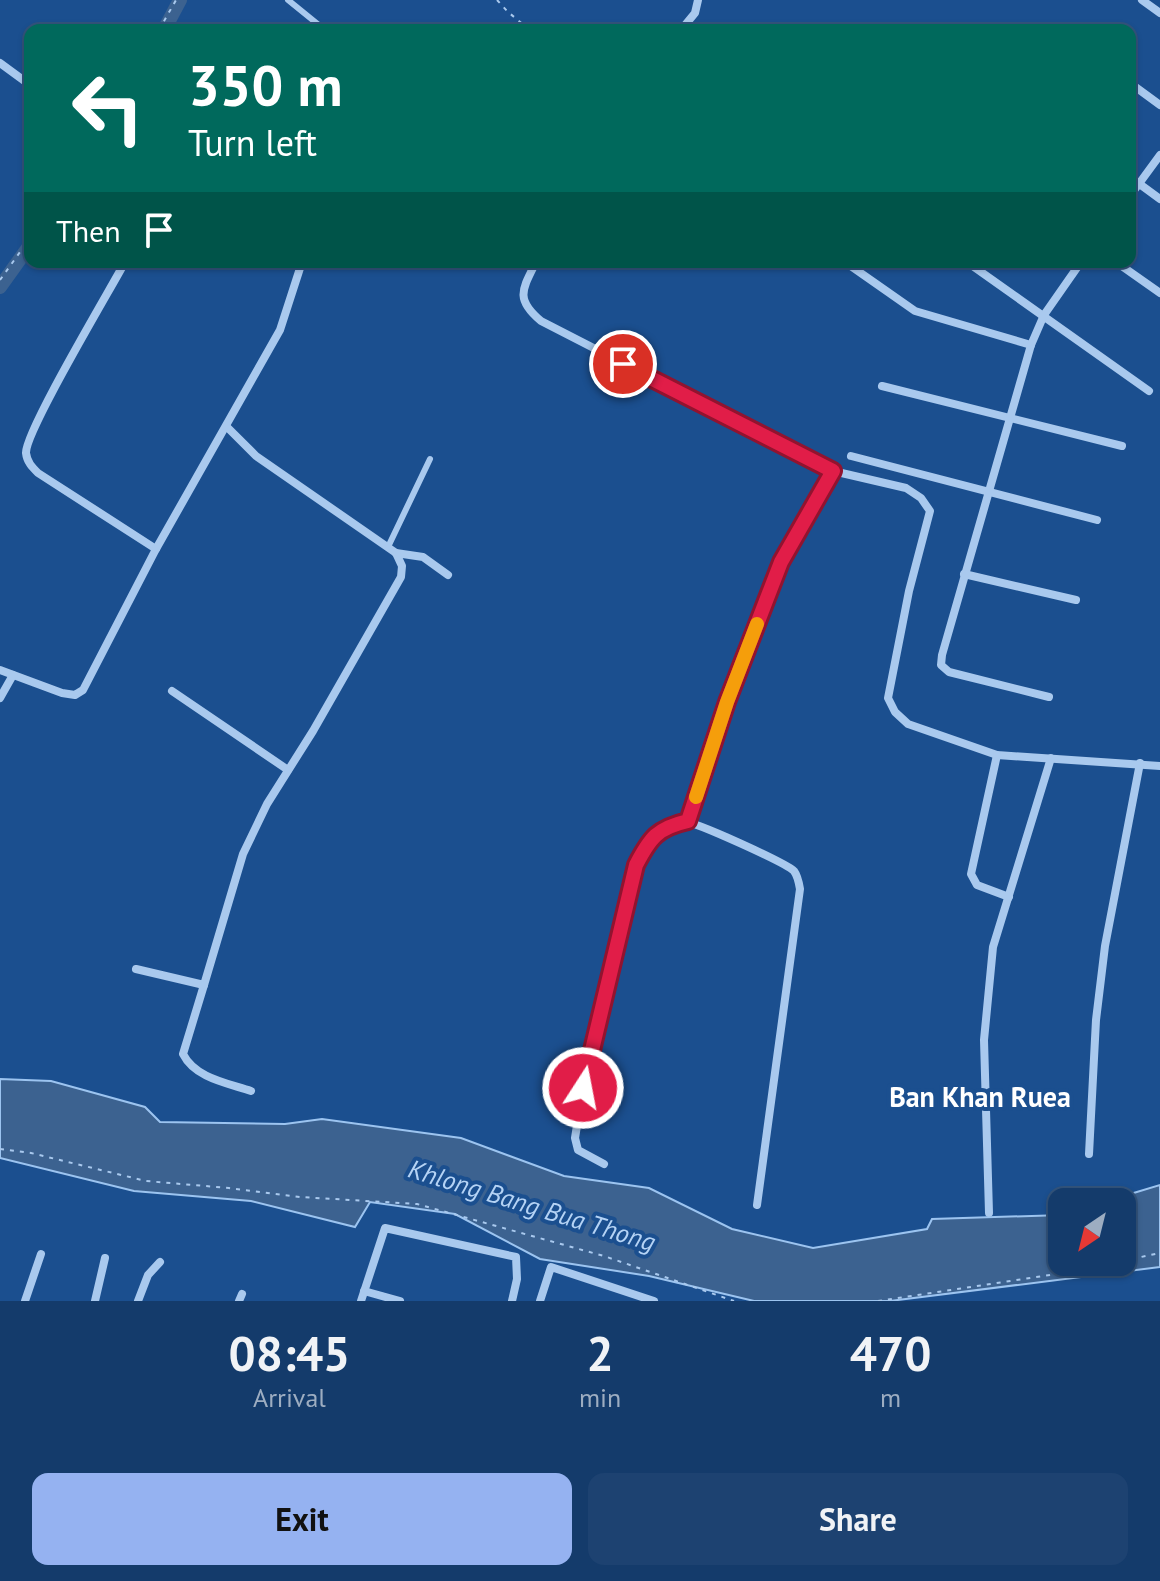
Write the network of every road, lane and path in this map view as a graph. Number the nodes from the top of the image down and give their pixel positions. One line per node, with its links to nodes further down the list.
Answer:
1 (176, 0): 7 (path)
2 (288, 0): 8 (lane)
3 (497, 0): 9 (path)
4 (698, 0): 10 (street)
5 (1142, 0): 6 (street)
6 (1160, 13)
7 (162, 24)
8 (318, 24)
9 (523, 24)
10 (686, 24)
11 (0, 63): 12 (street)
12 (24, 81)
13 (1136, 87): 14 (street)
14 (1160, 105)
15 (1160, 155): 17 (street)
16 (1136, 182): 17 (street)
17 (1139, 184): 18 (street); 19 (street)
18 (1136, 188)
19 (1160, 199)
20 (24, 246): 28 (path)
21 (122, 268): 42 (street)
22 (301, 268): 35 (street)
23 (533, 268): 39 (street)
24 (854, 268): 31 (street)
25 (976, 268): 30 (street)
26 (1077, 268): 30 (street)
27 (1125, 268): 29 (street)
28 (0, 280)
29 (1160, 293)
30 (1044, 315): 31 (street); 33 (street)
31 (1031, 345): 34 (street)
32 (882, 386): 34 (street)
33 (1149, 391)
34 (1009, 418): 36 (street); 40 (street)
35 (227, 427): 42 (street); 43 (street)
36 (1122, 446)
37 (851, 456): 40 (street)
38 (430, 459): 43 (lane)
39 (833, 471): 52 (street); 57 (street)
40 (988, 491): 41 (street); 44 (street)
41 (1097, 520)
42 (156, 549): 48 (street)
43 (392, 550): 45 (street); 56 (street)
44 (964, 574): 46 (street); 50 (street)
45 (448, 575)
46 (1076, 600)
47 (0, 670): 48 (street)
48 (13, 675): 51 (street)
49 (172, 691): 56 (street)
50 (1049, 697)
51 (0, 698)
52 (997, 755): 53 (street); 58 (street)
53 (1051, 758): 54 (street); 58 (street)
54 (1140, 763): 55 (street); 63 (street)
55 (1160, 766)
56 (288, 770): 60 (street)
57 (688, 821): 64 (street); 65 (street)
58 (1009, 897): 66 (street)
59 (136, 969): 60 (street)
60 (204, 985): 61 (street)
61 (251, 1091)
62 (0, 1149): 82 (path)
63 (1089, 1154)
64 (604, 1164)
65 (757, 1205)
66 (989, 1213)
67 (1160, 1253): 70 (path)
68 (41, 1254): 74 (street)
69 (105, 1258): 75 (street)
70 (1136, 1258)
71 (160, 1262): 76 (street)
72 (1048, 1275): 83 (path)
73 (364, 1291): 77 (street); 78 (street); 79 (street)
74 (25, 1301)
75 (95, 1301)
76 (138, 1301)
77 (361, 1301)
78 (400, 1301)
79 (512, 1301)
80 (540, 1301): 81 (street)
81 (654, 1301)
82 (734, 1301)
83 (878, 1301)

